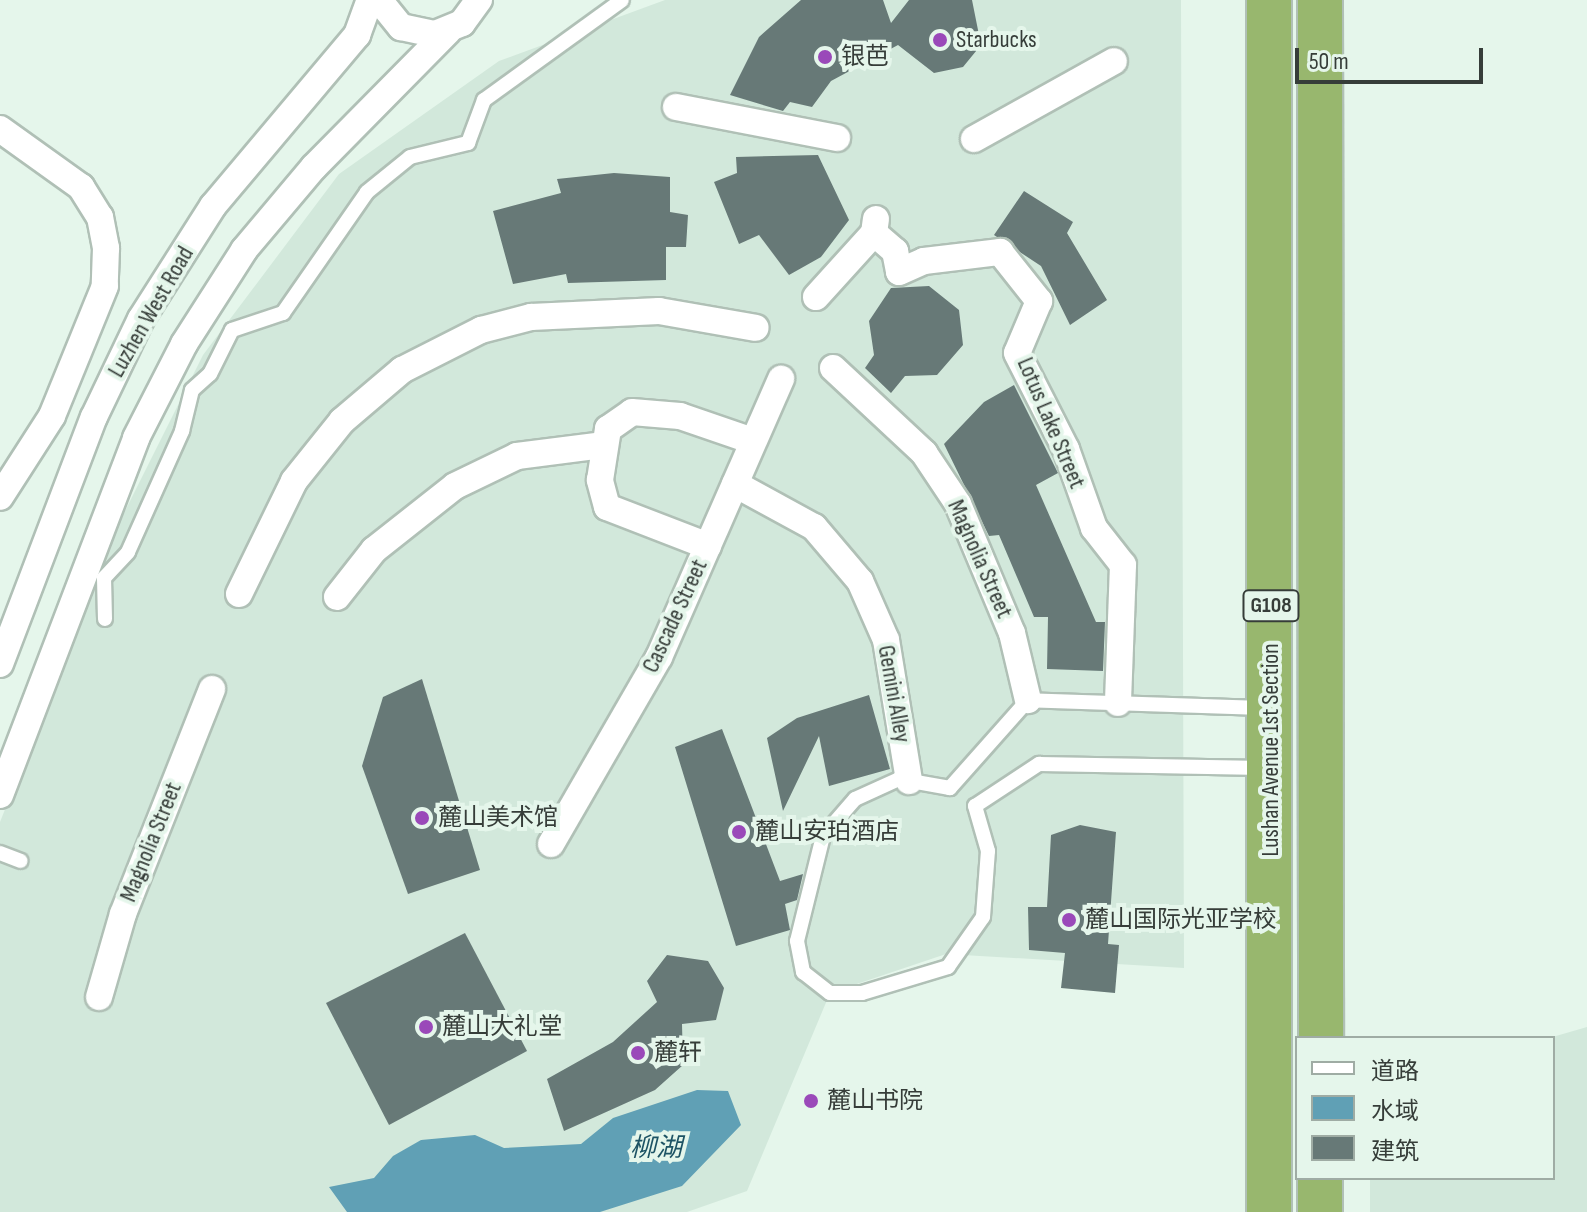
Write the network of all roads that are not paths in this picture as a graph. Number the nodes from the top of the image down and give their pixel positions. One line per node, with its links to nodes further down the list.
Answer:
1 (370, 0): 25 (street, Luzhen West Road)
2 (379, 0): 7 (street)
3 (622, 0): 24 (lane)
4 (1269, 0): 29 (highway, Lushan Avenue 1st Section / G108)
5 (1320, 0): 37 (highway, Lushan Avenue 1st Section / G108)
6 (479, 4): 7 (street)
7 (448, 31): 32 (street)
8 (1114, 61): 12 (street)
9 (676, 107): 11 (street)
10 (0, 129): 20 (street)
11 (837, 138)
12 (974, 139)
13 (816, 297): 28 (street, Lotus Lake Street)
14 (756, 328): 22 (street)
15 (833, 368): 27 (street, Magnolia Street)
16 (781, 379): 17 (street, Cascade Street)
17 (753, 441): 18 (street); 19 (street, Cascade Street)
18 (604, 445): 21 (street); 23 (street)
19 (735, 484): 21 (street, Cascade Street); 31 (street, Gemini Alley)
20 (0, 497)
21 (708, 546): 33 (street, Cascade Street)
22 (239, 594)
23 (337, 597)
24 (105, 619)
25 (0, 664)
26 (212, 689): 36 (street, Magnolia Street)
27 (1028, 700): 28 (lane); 31 (lane)
28 (1118, 703): 29 (lane)
29 (1272, 708): 30 (highway, Lushan Avenue 1st Section / G108)
30 (1271, 768): 31 (lane); 39 (highway, Lushan Avenue 1st Section / G108)
31 (909, 781)
32 (0, 795)
33 (551, 844)
34 (0, 853): 35 (lane)
35 (21, 861)
36 (99, 997)
37 (1321, 1036)
38 (1320, 1180): 40 (highway)
39 (1269, 1212)
40 (1320, 1212)

